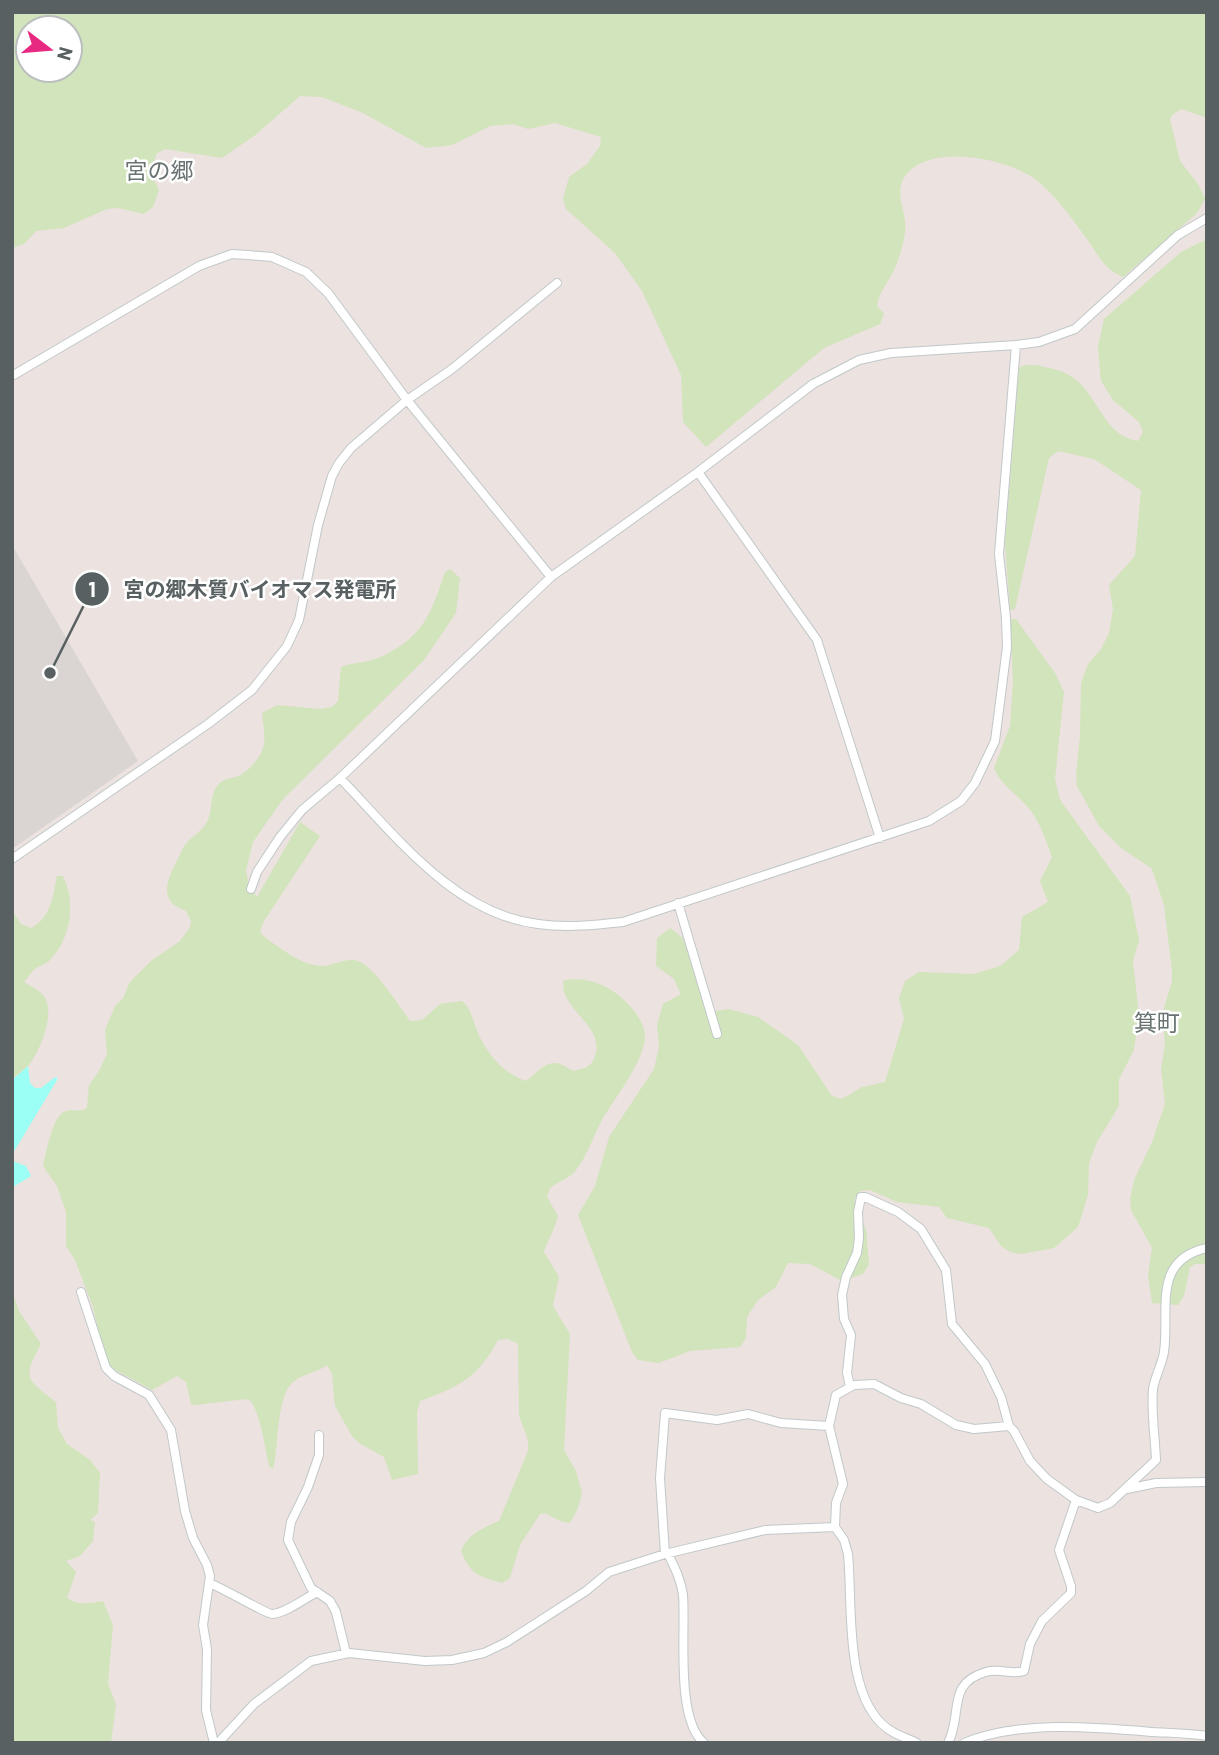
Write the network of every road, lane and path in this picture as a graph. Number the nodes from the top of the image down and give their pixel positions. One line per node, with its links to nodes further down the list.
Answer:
1 (1207, 218): 3 (street)
2 (557, 283): 5 (street)
3 (1016, 345): 6 (street); 9 (street)
4 (12, 376): 5 (street)
5 (407, 400): 7 (street); 10 (street)
6 (698, 472): 7 (street); 9 (street)
7 (551, 576): 8 (street)
8 (340, 778): 11 (street); 12 (street)
9 (880, 838): 12 (street)
10 (12, 859)
11 (251, 889)
12 (678, 903): 13 (street)
13 (717, 1034)
14 (1207, 1248): 21 (street)
15 (81, 1292): 25 (street)
16 (850, 1386): 17 (street); 18 (street); 18 (street)
17 (829, 1426): 23 (street); 24 (street)
18 (1009, 1426): 22 (street)
19 (318, 1436): 26 (street)
20 (1207, 1482): 21 (street)
21 (1127, 1489): 22 (street)
22 (1076, 1500): 33 (street)
23 (835, 1527): 24 (street); 32 (street)
24 (667, 1554): 27 (street); 31 (street)
25 (209, 1583): 26 (street); 30 (street)
26 (317, 1592): 27 (street)
27 (346, 1653): 29 (street)
28 (1207, 1736): 34 (street)
29 (227, 1739): 30 (street)
30 (216, 1743)
31 (704, 1743)
32 (917, 1743)
33 (947, 1743)
34 (964, 1743)

